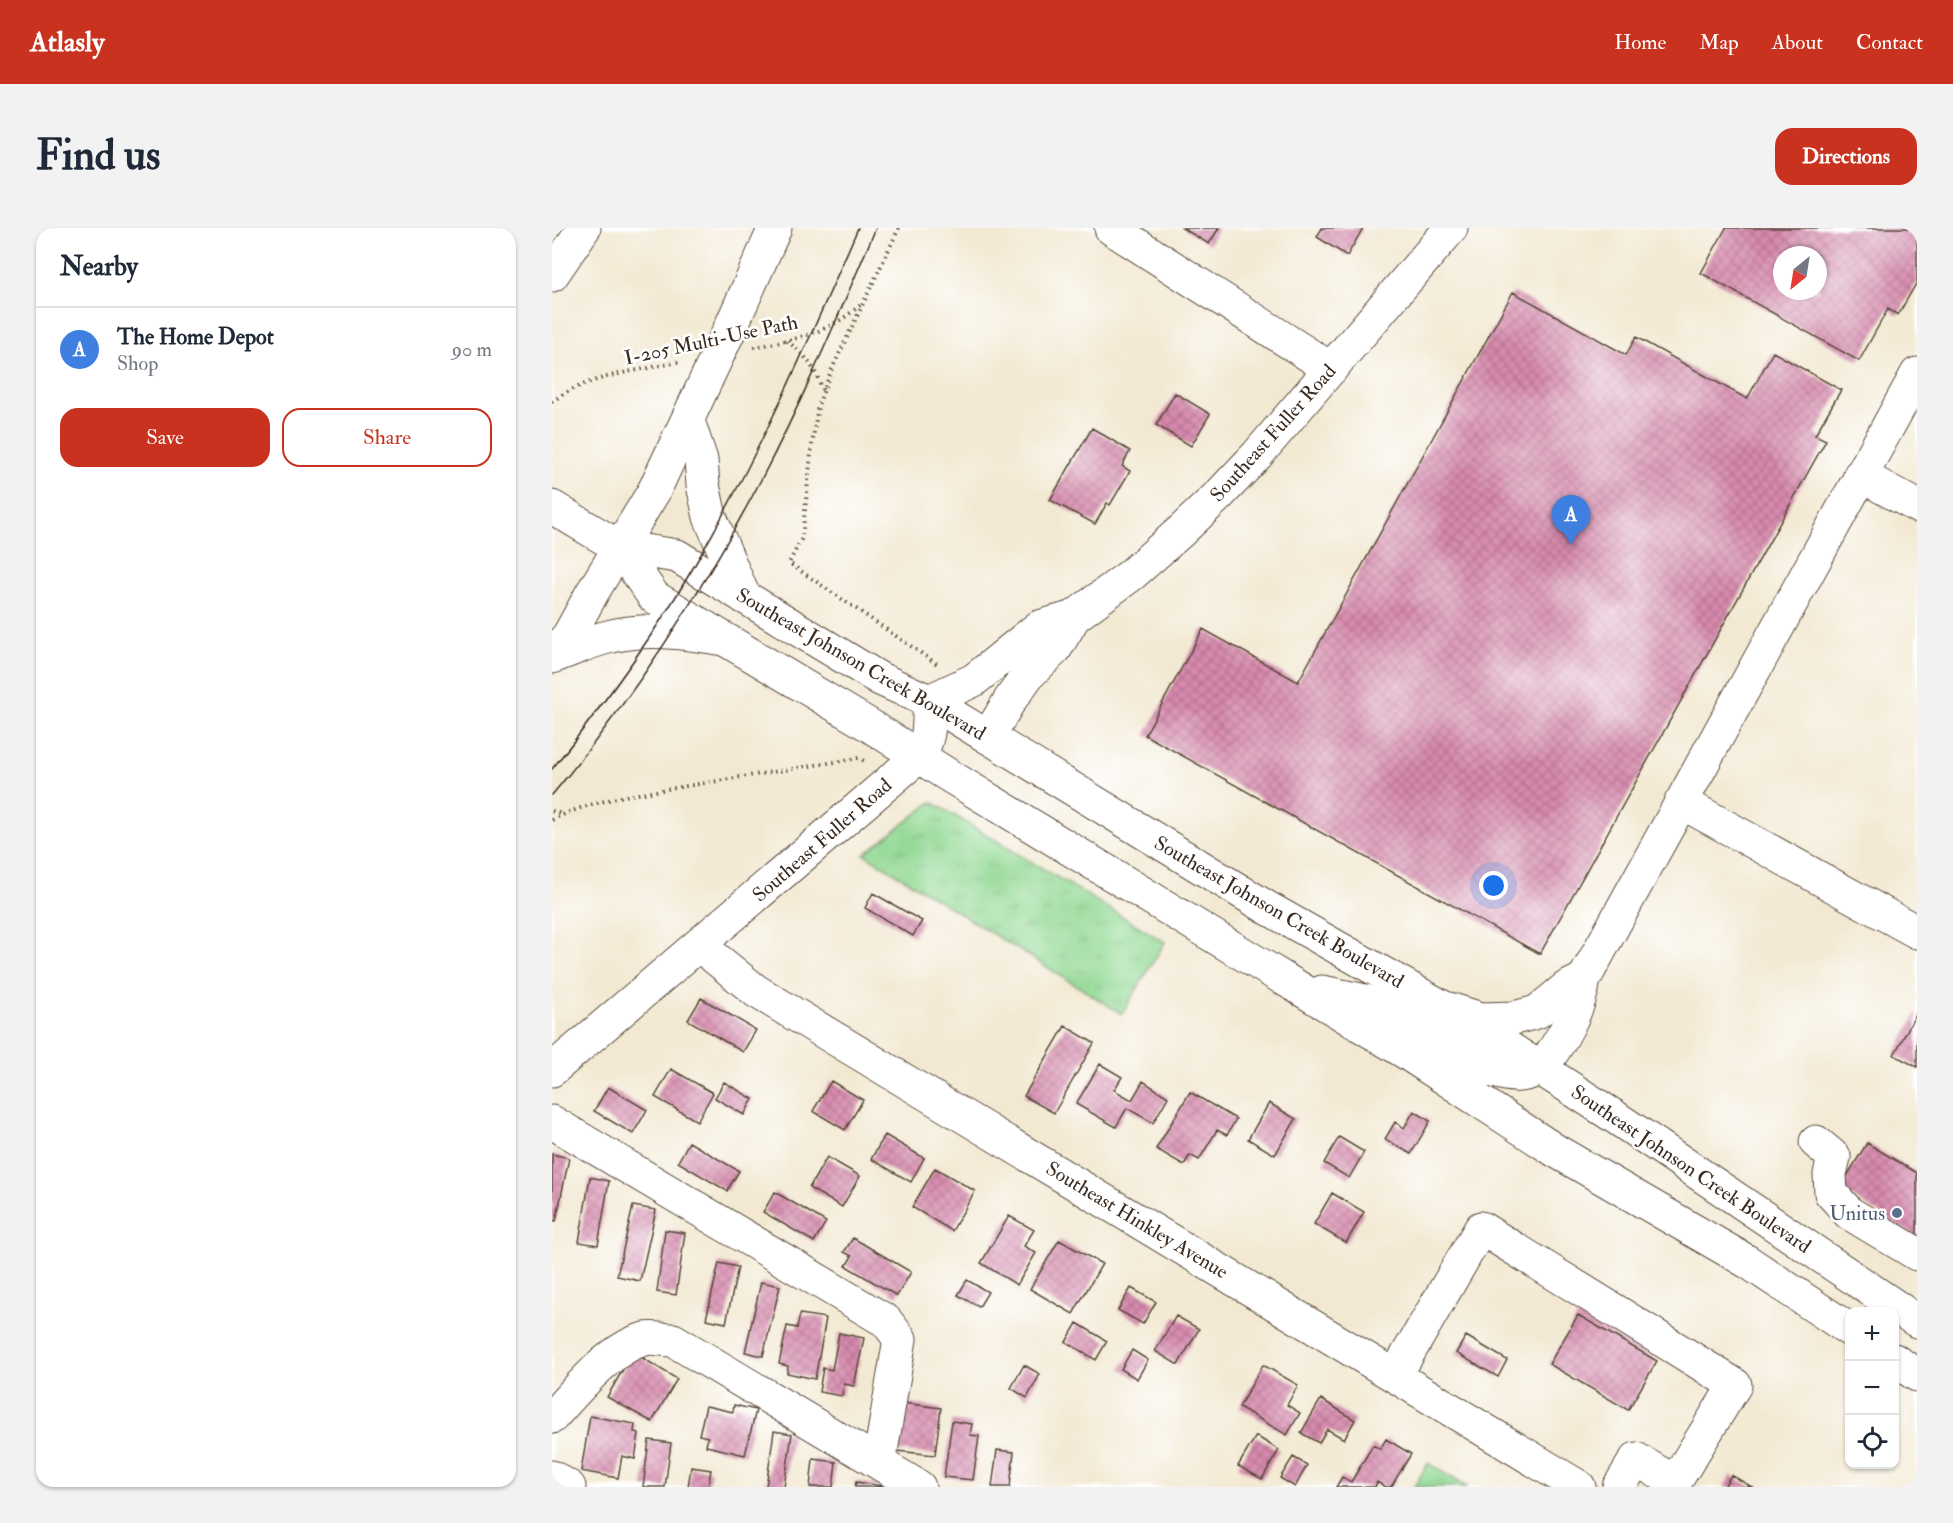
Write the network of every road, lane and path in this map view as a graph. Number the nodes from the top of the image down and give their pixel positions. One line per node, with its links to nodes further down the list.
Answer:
1 (584, 228): 6 (main road)
2 (775, 228): 8 (main road)
3 (899, 228): 7 (path, I-205 Multi-Use Path)
4 (1111, 228): 10 (main road)
5 (1452, 228): 10 (main road, Southeast Fuller Road)
6 (552, 275)
7 (863, 303): 9 (path, I-205 Multi-Use Path); 13 (path)
8 (741, 339): 9 (path, I-205 Multi-Use Path); 11 (main road, bridge)
9 (787, 341): 13 (path)
10 (1331, 369): 21 (main road, Southeast Fuller Road)
11 (697, 370): 14 (path, I-205 Multi-Use Path); 15 (main road)
12 (1917, 374): 16 (main road)
13 (823, 392): 24 (path, Southeast Johnson Creek Boulevard)
14 (552, 402)
15 (688, 421): 19 (main road); 20 (main road)
16 (1860, 475): 17 (main road); 29 (main road)
17 (1917, 506)
18 (560, 512): 19 (main road, Southeast Johnson Creek Boulevard)
19 (619, 547): 20 (main road, Southeast Johnson Creek Boulevard); 22 (main road, Southeast Johnson Creek Boulevard); 23 (main road)
20 (744, 597): 25 (main road, Southeast Johnson Creek Boulevard)
21 (1074, 617): 25 (main road, Southeast Fuller Road); 26 (main road, Southeast Fuller Road)
22 (723, 639): 23 (main road); 27 (main road, Southeast Johnson Creek Boulevard)
23 (552, 656)
24 (942, 667)
25 (929, 701): 26 (main road, Southeast Johnson Creek Boulevard); 27 (main road, Southeast Fuller Road)
26 (988, 737): 37 (main road, Southeast Johnson Creek Boulevard)
27 (918, 757): 34 (main road, Southeast Fuller Road); 36 (main road, Southeast Johnson Creek Boulevard)
28 (859, 758): 31 (path)
29 (1681, 802): 33 (main road); 35 (main road)
30 (552, 810): 31 (path)
31 (563, 814): 32 (path)
32 (552, 820)
33 (1917, 932)
34 (699, 945): 39 (main road, Southeast Fuller Road); 48 (main road, Southeast Hinkley Avenue)
35 (1584, 979): 37 (main road); 38 (main road)
36 (1299, 988): 38 (main road); 46 (main road, Southeast Johnson Creek Boulevard)
37 (1446, 1009): 38 (main road, Southeast Johnson Creek Boulevard)
38 (1541, 1069): 42 (main road, Southeast Johnson Creek Boulevard)
39 (552, 1071)
40 (552, 1122): 51 (main road)
41 (1816, 1142): 43 (main road)
42 (1816, 1252): 44 (main road); 45 (main road, Southeast Johnson Creek Boulevard)
43 (1917, 1254)
44 (1917, 1297)
45 (1917, 1321)
46 (1845, 1327)
47 (1895, 1361): 49 (main road)
48 (1395, 1376): 55 (main road, Southeast Hinkley Avenue); 56 (main road)
49 (1917, 1376)
50 (552, 1417): 51 (main road)
51 (879, 1463): 54 (main road)
52 (552, 1477): 53 (main road)
53 (569, 1487)
54 (919, 1487)
55 (1579, 1487)
56 (1619, 1487)

